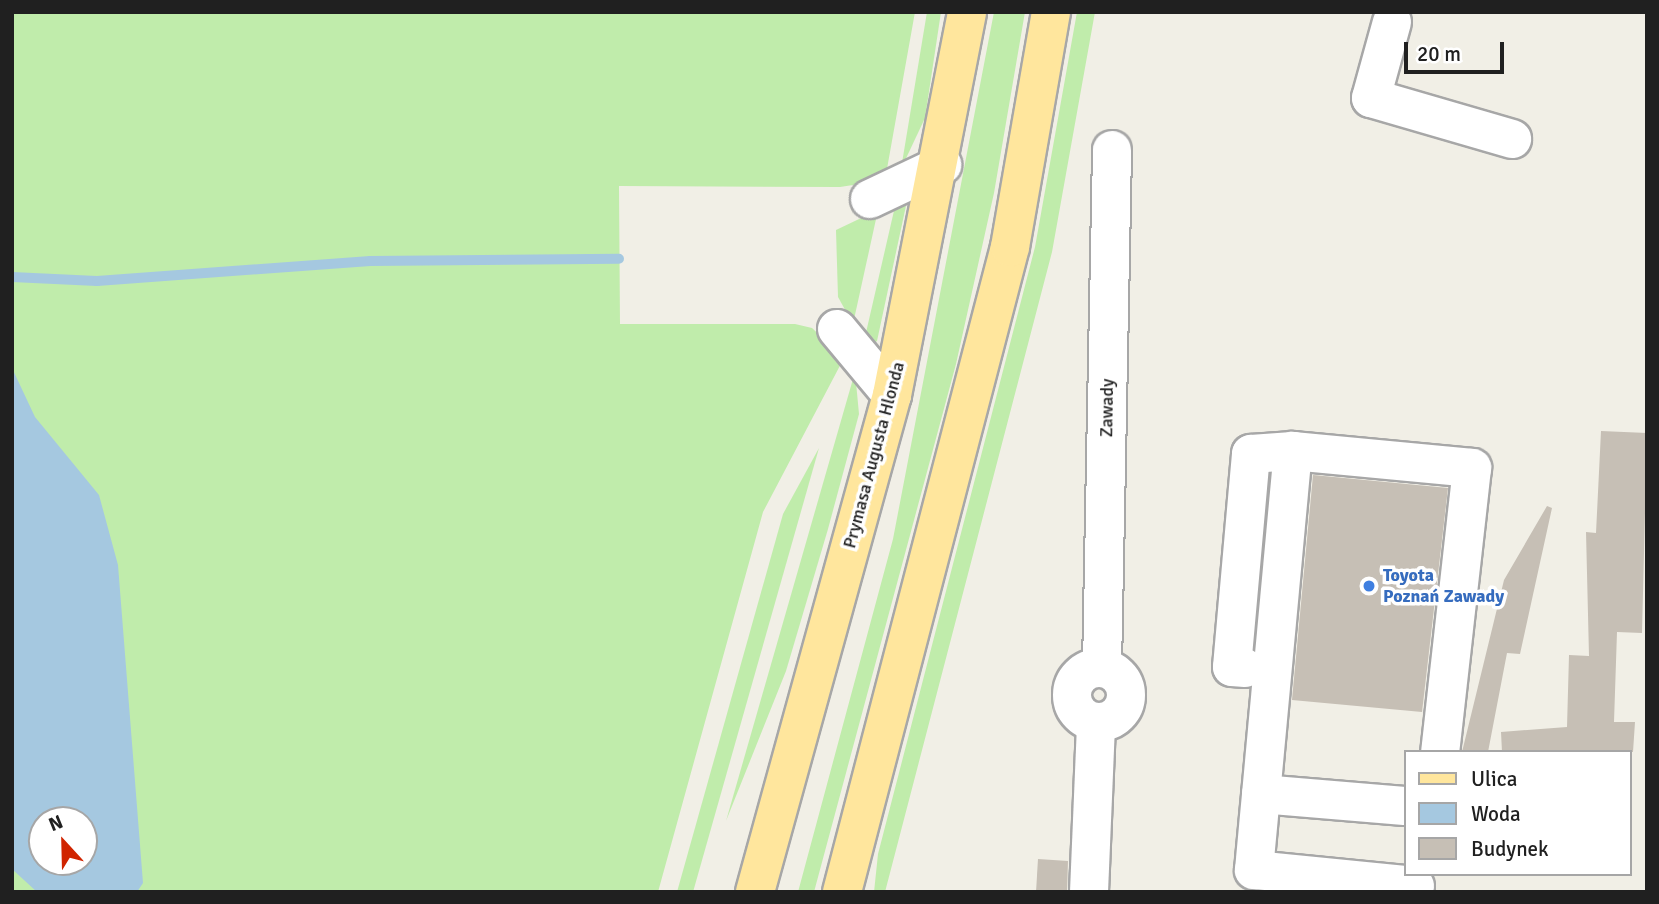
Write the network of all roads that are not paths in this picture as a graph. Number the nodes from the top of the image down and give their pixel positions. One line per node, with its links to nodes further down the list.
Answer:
1 (967, 12): 6 (main road, Prymasa Augusta Hlonda)
2 (1051, 12): 17 (main road)
3 (1392, 22): 4 (street)
4 (1512, 139)
5 (1112, 150): 18 (street, Zawady)
6 (942, 165): 7 (street); 9 (main road, Prymasa Augusta Hlonda)
7 (870, 199)
8 (837, 328): 9 (street)
9 (892, 394): 16 (main road, Prymasa Augusta Hlonda)
10 (1293, 452): 11 (street); 12 (street); 13 (street)
11 (1245, 668)
12 (1440, 750)
13 (1261, 794): 14 (street); 15 (street)
14 (1404, 806)
15 (1416, 884)
16 (755, 892)
17 (842, 892)
18 (1089, 892)

